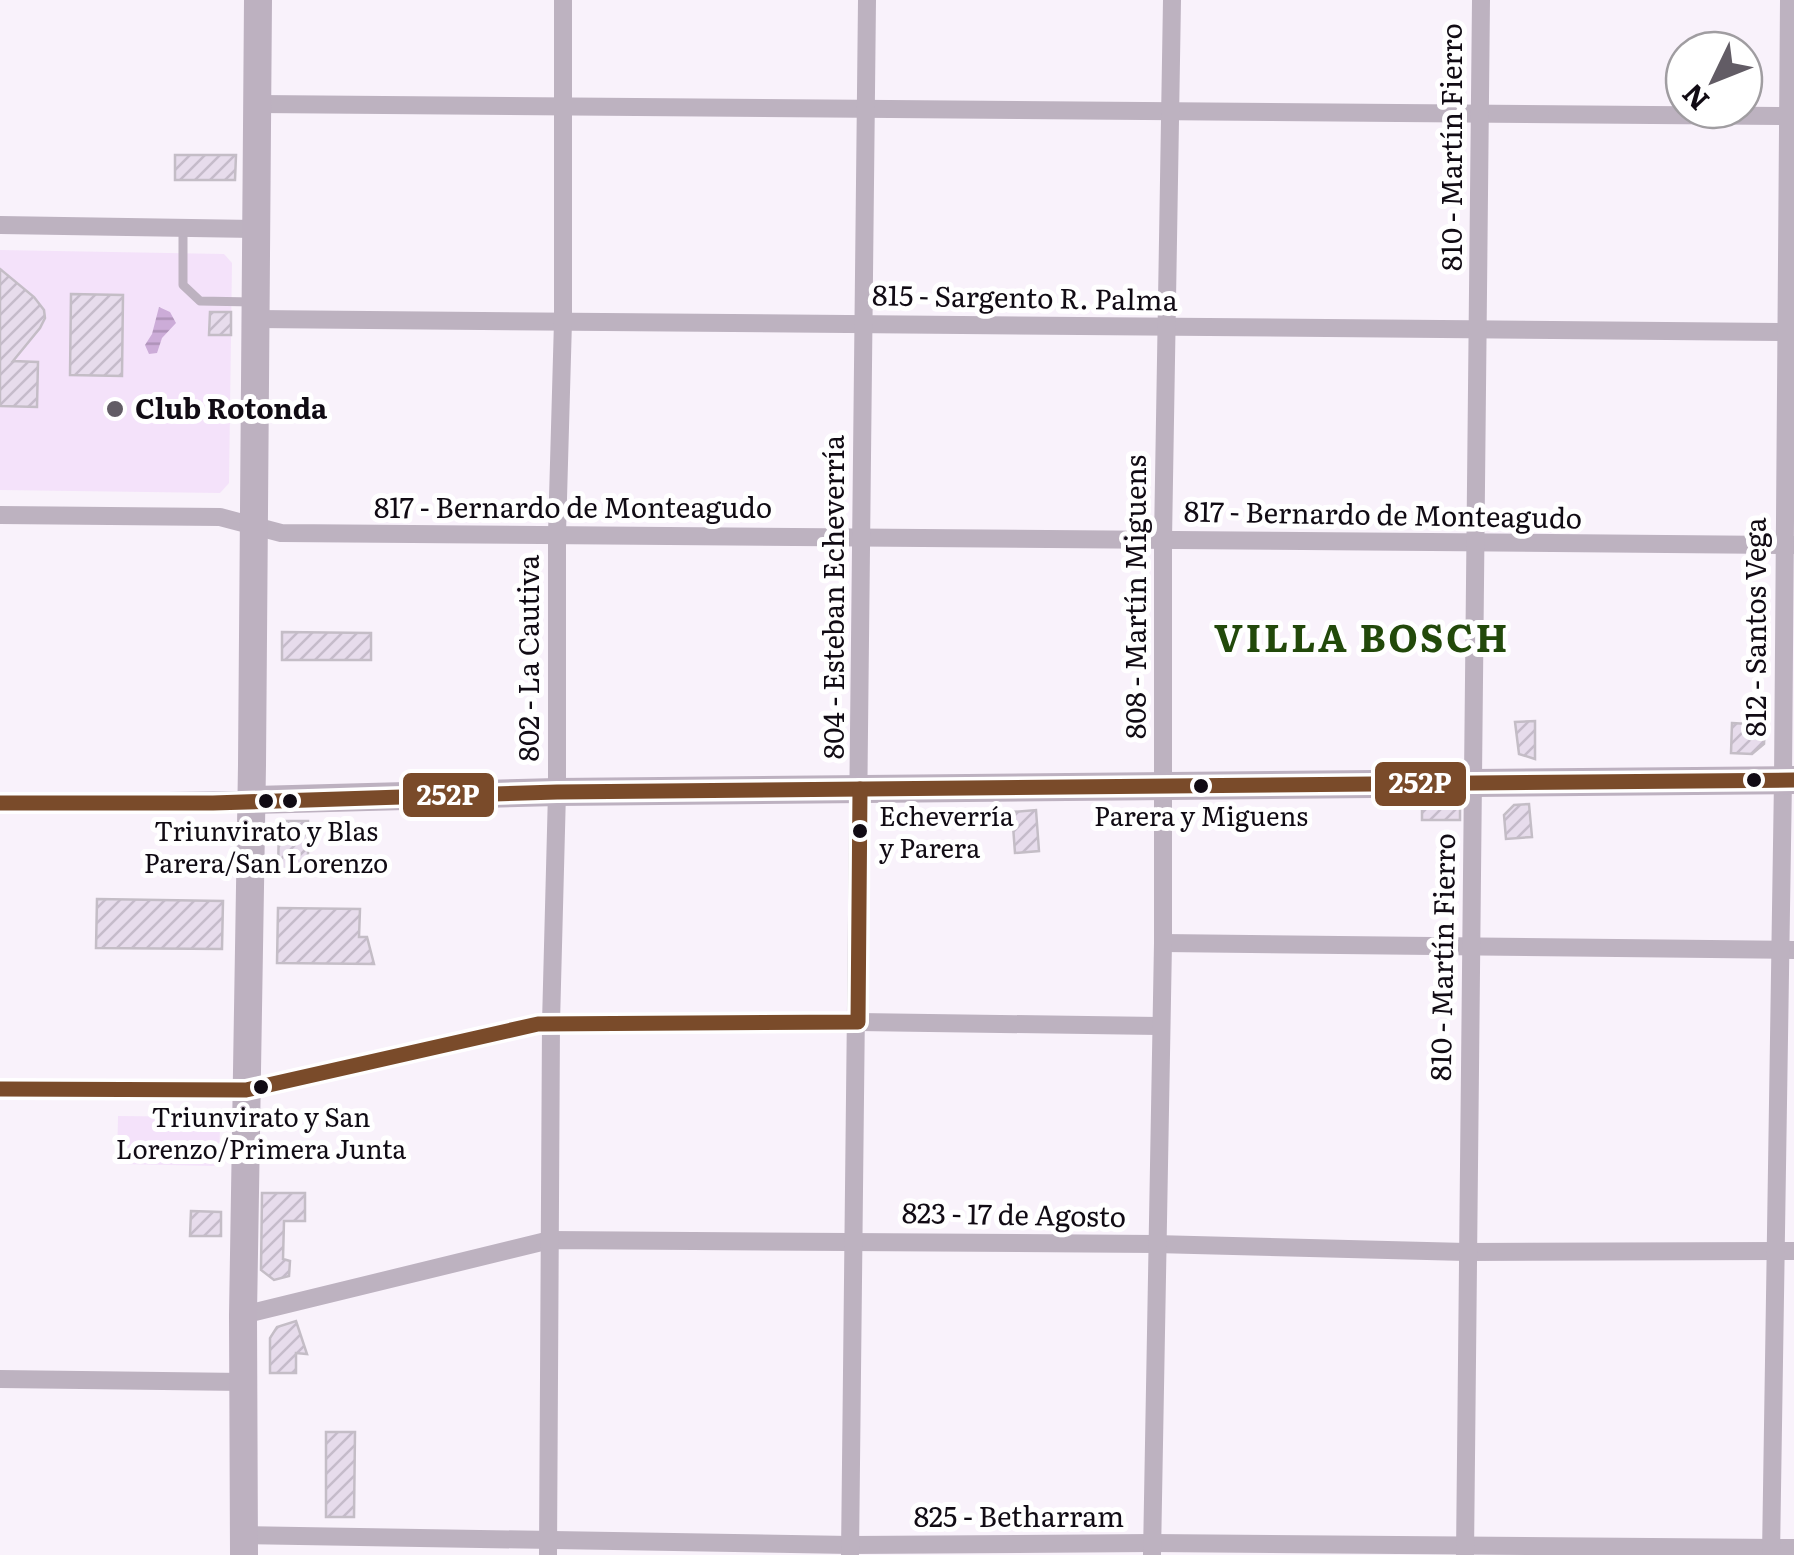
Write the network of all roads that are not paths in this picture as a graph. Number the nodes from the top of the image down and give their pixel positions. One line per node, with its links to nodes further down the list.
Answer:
1 (258, 0): 7 (street)
2 (564, 0): 8 (street, 802 - La Cautiva)
3 (866, 0): 9 (street, 804 - Esteban Echeverría)
4 (1172, 0): 10 (street, 808 - Martín Miguens)
5 (1481, 0): 11 (street, 810 - Martín Fierro)
6 (1789, 0): 12 (street, 812 - Santos Vega)
7 (258, 104): 8 (street); 15 (street)
8 (562, 106): 9 (street); 17 (street, 802 - La Cautiva)
9 (865, 109): 10 (street); 18 (street, 804 - Esteban Echeverría)
10 (1170, 113): 11 (street); 19 (street, 808 - Martín Miguens)
11 (1480, 115): 12 (street); 20 (street, 810 - Martín Fierro)
12 (1791, 116): 21 (street, 812 - Santos Vega)
13 (0, 225): 14 (street)
14 (182, 228): 15 (street); 16 (lane)
15 (255, 230): 16 (street)
16 (256, 311): 17 (street, 815 - Sargento R. Palma); 23 (street)
17 (563, 321): 18 (street, 815 - Sargento R. Palma); 24 (street, 802 - La Cautiva)
18 (864, 324): 19 (street, 815 - Sargento R. Palma); 25 (street, 804 - Esteban Echeverría)
19 (1168, 328): 20 (street, 815 - Sargento R. Palma); 26 (street, 808 - Martín Miguens)
20 (1478, 329): 21 (street, 815 - Sargento R. Palma); 27 (street, 810 - Martín Fierro)
21 (1790, 332): 28 (street, 812 - Santos Vega)
22 (0, 514): 23 (street, 817 - Bernardo de Monteagudo)
23 (253, 526): 24 (street, 817 - Bernardo de Monteagudo); 34 (street)
24 (557, 534): 25 (street, 817 - Bernardo de Monteagudo); 33 (street, 802 - La Cautiva)
25 (862, 538): 26 (street, 817 - Bernardo de Monteagudo); 32 (street, 804 - Esteban Echeverría)
26 (1163, 540): 27 (street, 817 - Bernardo de Monteagudo); 31 (street, 808 - Martín Miguens)
27 (1474, 544): 28 (street, 817 - Bernardo de Monteagudo); 30 (street, 810 - Martín Fierro)
28 (1789, 545): 29 (street, 812 - Santos Vega)
29 (1788, 780): 30 (street); 38 (street, 812 - Santos Vega)
30 (1474, 783): 31 (street); 37 (street, 810 - Martín Fierro)
31 (1163, 786): 32 (street); 36 (street, 808 - Martín Miguens)
32 (860, 790): 33 (street); 39 (street, 804 - Esteban Echeverría)
33 (557, 792): 34 (street); 40 (street, 802 - La Cautiva)
34 (251, 800): 35 (street); 43 (street)
35 (0, 803)
36 (1163, 942): 37 (street); 41 (street, 808 - Martín Miguens)
37 (1471, 946): 38 (street); 49 (street, 810 - Martín Fierro)
38 (1787, 950): 47 (street, 812 - Santos Vega)
39 (858, 1022): 40 (street); 41 (street); 45 (street, 804 - Esteban Echeverría)
40 (551, 1023): 43 (street); 44 (street, 802 - La Cautiva)
41 (1160, 1026): 46 (street, 808 - Martín Miguens)
42 (0, 1089): 43 (street)
43 (246, 1090): 50 (street)
44 (550, 1240): 45 (street, 823 - 17 de Agosto); 50 (street, 823 - 17 de Agosto); 54 (street, 802 - La Cautiva)
45 (855, 1241): 46 (street, 823 - 17 de Agosto); 57 (street, 804 - Esteban Echeverría)
46 (1155, 1244): 49 (street, 823 - 17 de Agosto); 56 (street, 808 - Martín Miguens)
47 (1774, 1251): 48 (street, 823 - 17 de Agosto); 49 (street, 823 - 17 de Agosto); 59 (street, 812 - Santos Vega)
48 (1794, 1251)
49 (1466, 1252): 58 (street, 810 - Martín Fierro)
50 (244, 1314): 52 (street)
51 (0, 1379): 52 (street)
52 (244, 1382): 53 (street)
53 (244, 1545): 54 (street, 825 - Betharram)
54 (548, 1547): 57 (street, 825 - Betharram)
55 (1794, 1548): 59 (street, 825 - Betharram)
56 (1152, 1549): 57 (street, 825 - Betharram); 58 (street, 825 - Betharram)
57 (850, 1550)
58 (1465, 1551): 59 (street, 825 - Betharram)
59 (1771, 1551)

